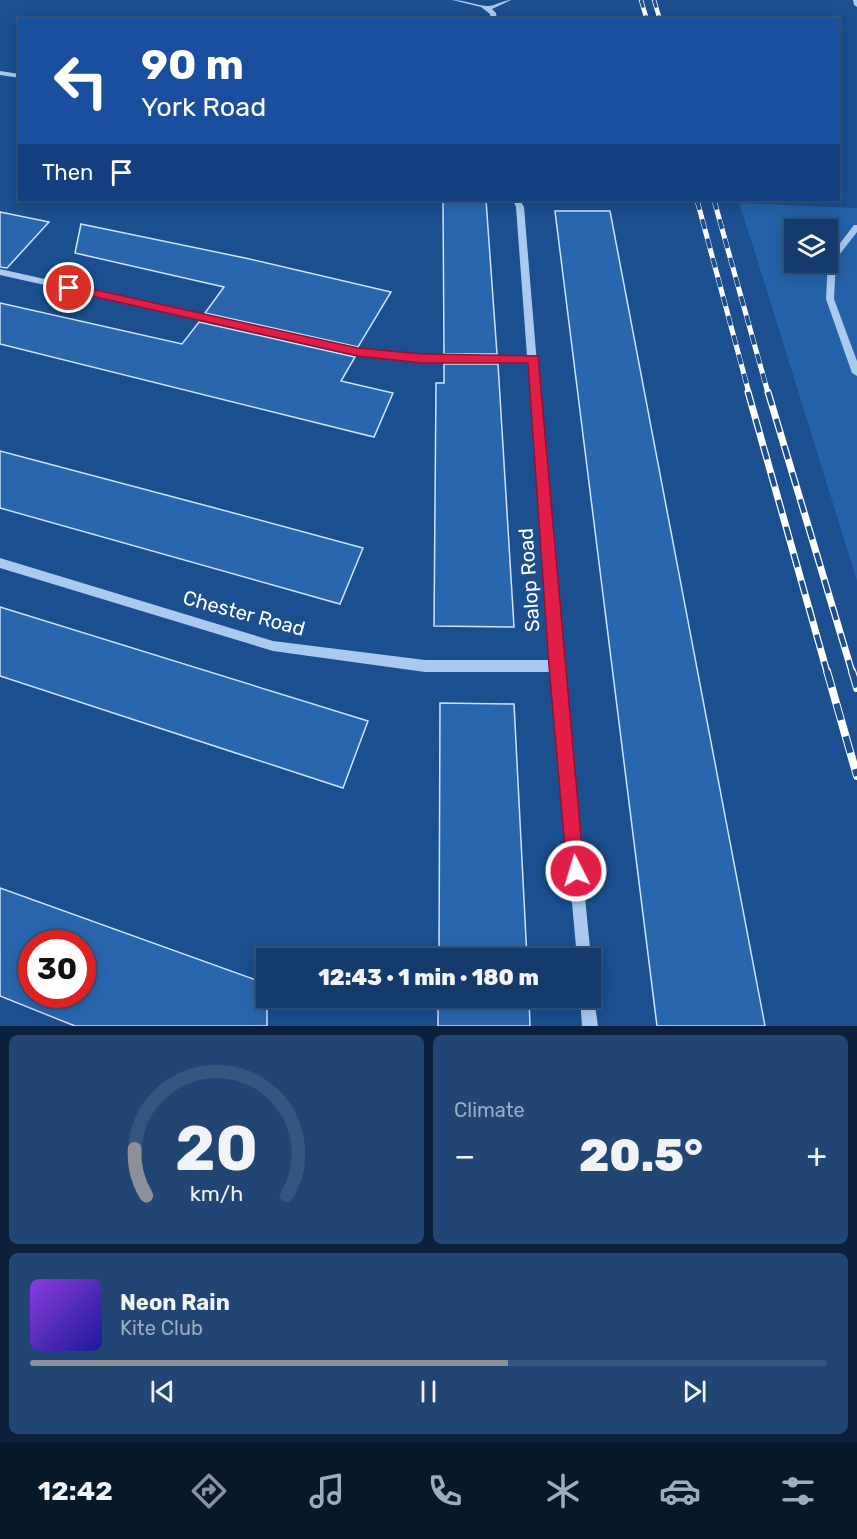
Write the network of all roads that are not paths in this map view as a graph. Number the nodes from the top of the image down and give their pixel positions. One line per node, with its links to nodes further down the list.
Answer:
1 (455, 0): 5 (street)
2 (508, 0): 5 (street)
3 (856, 0): 4 (street)
4 (857, 5)
5 (485, 8): 6 (street)
6 (494, 18)
7 (0, 73): 8 (street)
8 (18, 76)
9 (517, 201): 12 (street, Salop Road)
10 (857, 227): 13 (street)
11 (0, 272): 12 (street)
12 (534, 359): 15 (street, Salop Road)
13 (857, 373)
14 (0, 563): 15 (street, Chester Road)
15 (556, 666): 16 (street, Salop Road)
16 (583, 948)
17 (588, 1008): 18 (street)
18 (590, 1026)

